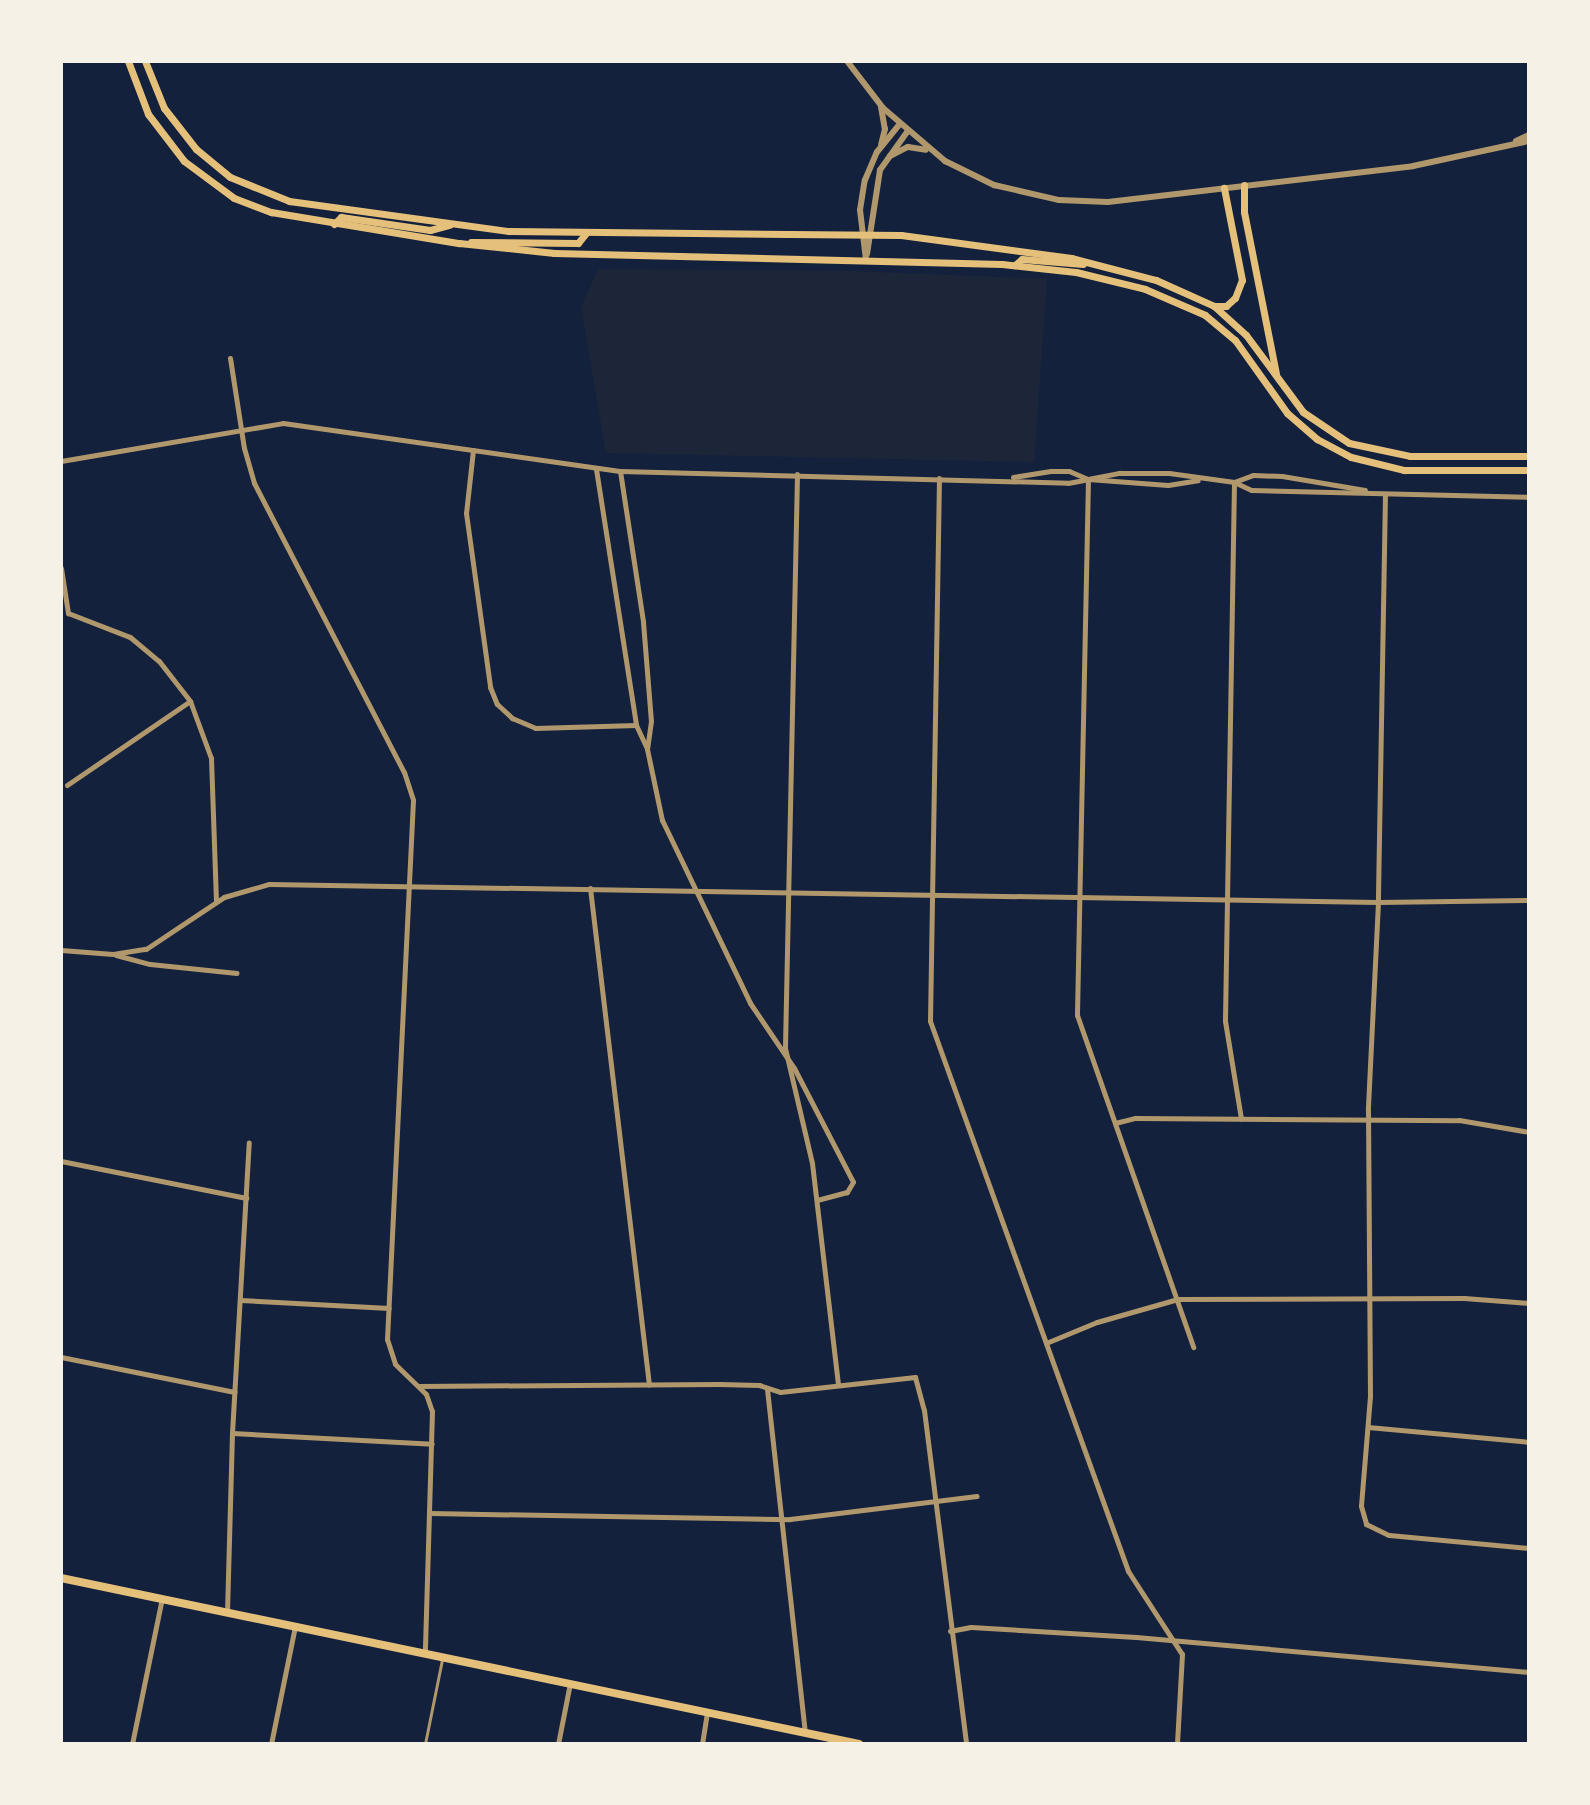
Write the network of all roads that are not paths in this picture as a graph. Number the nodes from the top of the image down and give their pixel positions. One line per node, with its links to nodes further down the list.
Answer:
1 (128, 61): 15 (main road)
2 (145, 61): 16 (main road)
3 (848, 61): 4 (street)
4 (881, 106): 5 (street); 10 (street)
5 (900, 125): 6 (street); 10 (street)
6 (907, 132): 11 (street); 12 (street)
7 (1529, 135): 8 (street)
8 (1511, 143): 9 (street); 13 (street)
9 (1529, 143)
10 (879, 149): 18 (street)
11 (931, 151): 12 (street); 14 (street)
12 (882, 166): 18 (street)
13 (1244, 186): 14 (street); 25 (main road)
14 (1224, 188): 23 (main road)
15 (334, 225): 16 (main road); 19 (main road)
16 (450, 225): 17 (main road)
17 (586, 233): 18 (main road); 19 (main road)
18 (867, 235): 20 (street); 22 (main road)
19 (459, 243): 20 (main road)
20 (866, 260): 21 (main road)
21 (1015, 265): 22 (main road); 31 (main road)
22 (1101, 265): 23 (main road)
23 (1214, 306): 25 (main road)
24 (230, 358): 26 (street)
25 (1278, 382): 28 (main road)
26 (241, 428): 27 (street); 29 (street); 48 (street)
27 (472, 450): 30 (street); 45 (street)
28 (1529, 456)
29 (61, 461)
30 (596, 469): 32 (street); 45 (street)
31 (1529, 470)
32 (620, 471): 33 (street); 46 (street)
33 (797, 474): 34 (street); 51 (street)
34 (939, 478): 35 (street); 52 (street)
35 (1002, 479): 36 (street); 36 (street)
36 (1088, 479): 37 (street); 37 (street); 53 (street)
37 (1198, 480): 38 (street)
38 (1234, 482): 39 (street); 39 (street); 54 (street)
39 (1385, 494): 40 (street); 57 (street)
40 (1529, 497)
41 (61, 568): 42 (street)
42 (68, 613): 43 (street); 44 (street)
43 (61, 617)
44 (190, 701): 47 (street); 56 (street)
45 (636, 725): 46 (street)
46 (648, 749): 50 (street)
47 (67, 785)
48 (412, 886): 49 (street); 56 (street); 74 (street)
49 (590, 888): 50 (street); 79 (street)
50 (695, 889): 51 (street); 61 (street)
51 (789, 890): 52 (street); 61 (street)
52 (930, 894): 53 (street); 75 (street)
53 (1078, 896): 54 (street); 64 (street)
54 (1228, 899): 57 (street); 63 (street)
55 (1529, 900): 57 (street)
56 (216, 901): 59 (street)
57 (1378, 902): 62 (street)
58 (61, 950): 59 (street)
59 (113, 954): 60 (street)
60 (237, 973)
61 (786, 1055): 69 (street); 69 (street)
62 (1369, 1118): 63 (street); 65 (street); 70 (street)
63 (1241, 1119): 64 (street)
64 (1115, 1123): 71 (street)
65 (1529, 1132)
66 (249, 1142): 68 (street)
67 (61, 1161): 68 (street)
68 (246, 1198): 72 (street)
69 (817, 1200): 78 (street)
70 (1369, 1298): 71 (street); 73 (street); 83 (street)
71 (1178, 1299): 75 (street); 76 (street)
72 (240, 1300): 74 (street); 82 (street)
73 (1529, 1303)
74 (389, 1308): 80 (street)
75 (1046, 1343): 97 (street)
76 (1194, 1347)
77 (61, 1357): 82 (street)
78 (838, 1384): 81 (street); 88 (street)
79 (649, 1385): 80 (street); 81 (street)
80 (419, 1386): 86 (street)
81 (767, 1390): 90 (street)
82 (235, 1392): 84 (street)
83 (1368, 1427): 85 (street); 91 (street)
84 (232, 1433): 86 (street); 94 (street)
85 (1529, 1442)
86 (432, 1444): 89 (street)
87 (977, 1496): 88 (street)
88 (934, 1501): 90 (street); 96 (street)
89 (430, 1513): 90 (street); 98 (street)
90 (780, 1519): 103 (street)
91 (1529, 1548)
92 (61, 1578): 93 (main road)
93 (162, 1598): 94 (main road); 105 (street)
94 (227, 1612): 95 (main road)
95 (295, 1626): 98 (main road); 106 (street)
96 (950, 1631): 97 (street); 111 (street)
97 (1174, 1641): 100 (street); 112 (street)
98 (425, 1653): 99 (main road)
99 (443, 1657): 101 (main road); 107 (lane)
100 (1529, 1672)
101 (570, 1683): 102 (main road); 108 (street)
102 (707, 1712): 103 (main road); 109 (street)
103 (805, 1732): 104 (main road)
104 (848, 1743): 110 (main road)
105 (132, 1744)
106 (271, 1744)
107 (425, 1744)
108 (558, 1744)
109 (702, 1744)
110 (859, 1744)
111 (966, 1744)
112 (1177, 1744)

